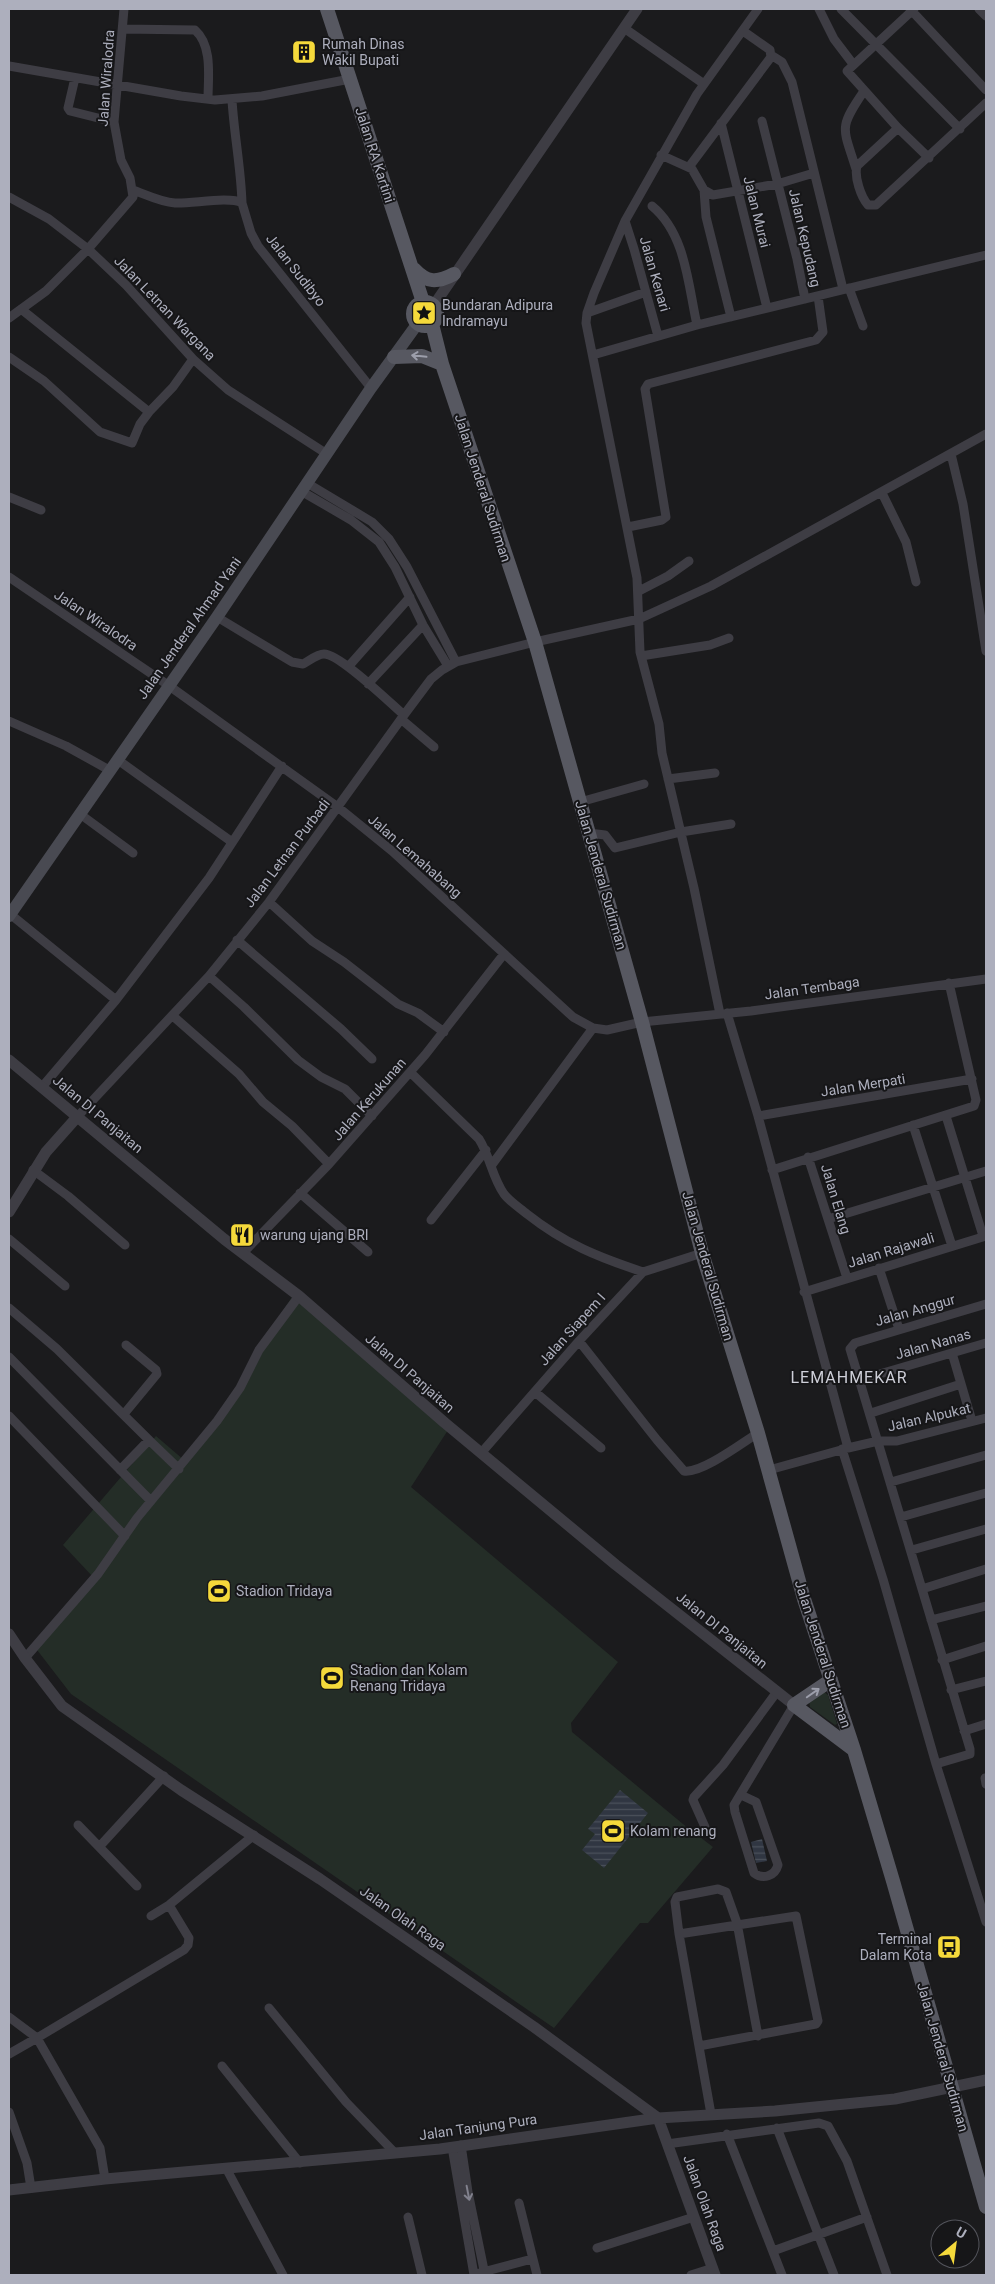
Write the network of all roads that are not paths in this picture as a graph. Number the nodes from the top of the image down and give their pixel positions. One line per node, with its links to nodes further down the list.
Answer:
1 (124, 9): 11 (street, Jalan Wiralodra)
2 (327, 9): 18 (main road, Jalan RA Kartini)
3 (758, 9): 12 (street)
4 (819, 9): 15 (street)
5 (841, 9): 13 (street)
6 (912, 9): 13 (street); 21 (street)
7 (979, 9): 9 (street)
8 (633, 10): 10 (street)
9 (986, 16)
10 (624, 28): 19 (street); 47 (street)
11 (123, 29): 20 (street, Jalan Wiralodra); 23 (street)
12 (743, 31): 14 (street); 19 (street)
13 (877, 44): 15 (street); 30 (street)
14 (771, 55): 28 (street); 35 (street)
15 (852, 64): 22 (street)
16 (9, 66): 17 (street)
17 (75, 78): 20 (street); 27 (street)
18 (350, 79): 24 (street); 46 (main road, Jalan RA Kartini)
19 (704, 84): 31 (street)
20 (117, 85): 23 (street); 27 (street, Jalan Wiralodra)
21 (986, 90)
22 (864, 91): 29 (street); 34 (street)
23 (208, 99): 24 (street)
24 (232, 100): 41 (street, Jalan Sudibyo)
25 (986, 103): 30 (street)
26 (762, 121): 36 (street, Jalan Kepudang)
27 (114, 122): 37 (street, Jalan Wiralodra)
28 (721, 122): 33 (street); 39 (street, Jalan Murai)
29 (898, 128): 32 (street); 34 (street)
30 (960, 129): 32 (street)
31 (661, 155): 33 (street); 43 (street)
32 (929, 158): 34 (street)
33 (689, 167): 38 (street)
34 (856, 169)
35 (814, 174): 36 (street); 48 (street)
36 (777, 184): 39 (street); 51 (street, Jalan Kepudang)
37 (133, 190): 41 (street); 44 (street)
38 (704, 190): 39 (street); 56 (street)
39 (738, 192): 53 (street, Jalan Murai)
40 (9, 198): 44 (street, Jalan Letnan Wargana)
41 (242, 203): 67 (street, Jalan Sudibyo)
42 (652, 206): 59 (street)
43 (624, 221): 49 (street, Jalan Kenari); 55 (street)
44 (88, 249): 54 (street); 65 (street, Jalan Letnan Wargana)
45 (986, 255): 48 (street)
46 (411, 266): 47 (main road); 52 (main road, Jalan RA Kartini)
47 (454, 274): 52 (street)
48 (846, 289): 50 (street); 60 (street)
49 (646, 292): 55 (street); 61 (street, Jalan Kenari)
50 (818, 296): 51 (street); 76 (street)
51 (805, 299): 53 (street)
52 (428, 304): 58 (main road); 58 (main road)
53 (767, 308): 56 (street)
54 (21, 309): 57 (street); 68 (street)
55 (587, 313): 62 (street)
56 (731, 317): 59 (street)
57 (9, 318)
58 (425, 324): 64 (main road, Jalan Jenderal Ahmad Yani); 66 (main road, Jalan Jenderal Sudirman)
59 (697, 325): 61 (street)
60 (863, 326)
61 (658, 336): 62 (street)
62 (593, 355): 76 (street)
63 (9, 357): 68 (street)
64 (394, 357): 66 (main road, one-way to 64); 67 (main road, Jalan Jenderal Ahmad Yani)
65 (192, 359): 68 (street); 70 (street, Jalan Letnan Wargana)
66 (442, 364): 87 (main road, Jalan Jenderal Sudirman)
67 (371, 388): 70 (main road, Jalan Jenderal Ahmad Yani)
68 (149, 412)
69 (986, 434): 71 (street, Jalan Letnan Purbadi)
70 (327, 454): 72 (main road, Jalan Jenderal Ahmad Yani)
71 (951, 454): 73 (street, Jalan Letnan Purbadi); 82 (street)
72 (304, 487): 81 (street); 84 (main road, Jalan Jenderal Ahmad Yani); 90 (street)
73 (882, 493): 79 (street); 83 (street, Jalan Letnan Purbadi)
74 (9, 498): 75 (street)
75 (41, 510)
76 (628, 527): 80 (street)
77 (689, 561): 80 (street)
78 (9, 577): 93 (street, Jalan Wiralodra)
79 (916, 582)
80 (638, 592): 83 (street)
81 (410, 598): 85 (street); 91 (street)
82 (983, 608): 88 (street)
83 (639, 616): 87 (street, Jalan Letnan Purbadi); 89 (street)
84 (217, 617): 91 (street); 93 (main road, Jalan Jenderal Ahmad Yani)
85 (423, 625): 90 (street); 92 (street)
86 (729, 638): 89 (street)
87 (534, 642): 90 (street, Jalan Letnan Purbadi); 103 (main road, Jalan Jenderal Sudirman)
88 (986, 651)
89 (641, 656): 101 (street)
90 (452, 664): 94 (street, Jalan Letnan Purbadi)
91 (348, 667): 92 (street)
92 (368, 684): 94 (street)
93 (168, 685): 97 (main road, Jalan Jenderal Ahmad Yani); 98 (street, Jalan Lemahabang)
94 (403, 717): 96 (street); 104 (street, Jalan Letnan Purbadi)
95 (9, 721): 99 (street)
96 (434, 746)
97 (118, 760): 99 (main road, Jalan Jenderal Ahmad Yani); 109 (street)
98 (282, 766): 104 (street, Jalan Lemahabang); 109 (street)
99 (110, 771): 105 (main road, Jalan Jenderal Ahmad Yani)
100 (715, 773): 101 (street)
101 (668, 779): 107 (street)
102 (644, 784): 103 (street)
103 (580, 802): 108 (main road, Jalan Jenderal Sudirman)
104 (339, 808): 111 (street, Jalan Letnan Purbadi); 114 (street, Jalan Lemahabang)
105 (80, 814): 110 (street); 112 (main road, Jalan Jenderal Ahmad Yani)
106 (732, 824): 107 (street)
107 (681, 832): 108 (street); 119 (street)
108 (589, 833): 121 (main road, Jalan Jenderal Sudirman)
109 (232, 842): 118 (street)
110 (133, 853)
111 (269, 902): 113 (street, Jalan Letnan Purbadi); 123 (street)
112 (9, 915): 118 (street)
113 (237, 940): 115 (street, Jalan Letnan Purbadi); 125 (street)
114 (504, 954): 122 (street, Jalan Lemahabang); 123 (street, Jalan Kerukunan)
115 (209, 976): 120 (street, Jalan Letnan Purbadi); 130 (street)
116 (986, 979): 117 (street, Jalan Tembaga)
117 (949, 983): 119 (street, Jalan Tembaga); 127 (street)
118 (116, 1000): 128 (street)
119 (723, 1014): 121 (street, Jalan Tembaga); 131 (street)
120 (173, 1016): 129 (street, Jalan Letnan Purbadi); 136 (street)
121 (642, 1022): 122 (street); 153 (main road, Jalan Jenderal Sudirman)
122 (593, 1028): 137 (street)
123 (444, 1032): 126 (street, Jalan Kerukunan)
124 (9, 1060): 128 (street, Jalan DI Panjaitan)
125 (372, 1060)
126 (410, 1072): 130 (street, Jalan Kerukunan); 134 (street)
127 (972, 1079): 131 (street, Jalan Merpati); 132 (street)
128 (42, 1087): 129 (street, Jalan DI Panjaitan)
129 (78, 1116): 138 (street); 152 (street, Jalan DI Panjaitan)
130 (372, 1116): 136 (street, Jalan Kerukunan)
131 (758, 1116): 139 (street)
132 (946, 1116): 133 (street); 141 (street)
133 (913, 1125): 135 (street); 142 (street)
134 (486, 1150): 137 (street); 146 (street)
135 (808, 1157): 139 (street); 145 (street, Jalan Elang)
136 (330, 1164): 143 (street, Jalan Kerukunan)
137 (491, 1166): 155 (street)
138 (33, 1170): 144 (street); 149 (street)
139 (772, 1170): 158 (street)
140 (986, 1171): 141 (street)
141 (964, 1178): 142 (street); 147 (street)
142 (932, 1187): 145 (street); 150 (street)
143 (300, 1194): 151 (street); 152 (street, Jalan Kerukunan)
144 (9, 1212)
145 (828, 1219): 156 (street, Jalan Elang)
146 (431, 1220)
147 (985, 1236): 150 (street, Jalan Rajawali)
148 (9, 1239): 157 (street)
149 (125, 1245)
150 (952, 1246): 154 (street, Jalan Rajawali)
151 (368, 1252)
152 (244, 1253): 159 (street, Jalan DI Panjaitan)
153 (702, 1253): 155 (street); 176 (main road, Jalan Jenderal Sudirman)
154 (880, 1268): 156 (street, Jalan Rajawali); 162 (street)
155 (642, 1272): 163 (street, Jalan Siapem I)
156 (847, 1278): 158 (street, Jalan Rajawali)
157 (65, 1286)
158 (804, 1292): 180 (street)
159 (299, 1296): 181 (street, Jalan DI Panjaitan); 183 (street)
160 (986, 1304): 162 (street, Jalan Anggur)
161 (9, 1308): 172 (street)
162 (899, 1329): 168 (street, Jalan Anggur)
163 (579, 1341): 170 (street, Jalan Siapem I); 176 (street)
164 (986, 1343): 166 (street, Jalan Nanas)
165 (126, 1345): 172 (street)
166 (952, 1353): 168 (street, Jalan Nanas); 169 (street)
167 (9, 1357): 184 (street)
168 (859, 1380): 171 (street)
169 (962, 1384): 171 (street); 175 (street)
170 (535, 1392): 179 (street); 181 (street, Jalan Siapem I)
171 (871, 1412): 178 (street)
172 (124, 1414): 177 (street)
173 (9, 1416): 191 (street)
174 (986, 1418): 175 (street, Jalan Alpukat)
175 (972, 1422): 178 (street, Jalan Alpukat)
176 (758, 1433): 185 (main road, Jalan Jenderal Sudirman)
177 (149, 1440): 183 (street); 184 (street)
178 (878, 1441): 180 (street, Jalan Alpukat); 186 (street)
179 (600, 1448)
180 (845, 1448): 185 (street, Jalan Alpukat); 209 (street)
181 (482, 1452): 204 (street, Jalan DI Panjaitan)
182 (986, 1455): 186 (street)
183 (179, 1469): 188 (street)
184 (120, 1470): 188 (street)
185 (769, 1470): 201 (main road, Jalan Jenderal Sudirman)
186 (891, 1482): 189 (street)
187 (986, 1493): 189 (street)
188 (151, 1500): 191 (street)
189 (901, 1517): 192 (street)
190 (986, 1529): 192 (street)
191 (125, 1536): 199 (street)
192 (912, 1550): 194 (street)
193 (986, 1569): 194 (street)
194 (922, 1589): 196 (street)
195 (986, 1606): 196 (street)
196 (931, 1620): 200 (street)
197 (9, 1634): 199 (street, Jalan Olah Raga)
198 (986, 1646): 200 (street)
199 (24, 1658): 210 (street, Jalan Olah Raga)
200 (942, 1660): 203 (street)
201 (831, 1680): 205 (main road, one-way to 201); 208 (main road, Jalan Jenderal Sudirman)
202 (986, 1681): 203 (street)
203 (951, 1690): 207 (street)
204 (776, 1693): 205 (street, Jalan DI Panjaitan); 213 (street)
205 (794, 1706): 208 (main road); 211 (street)
206 (986, 1724): 207 (street)
207 (964, 1730): 209 (street)
208 (854, 1750): 230 (main road, Jalan Jenderal Sudirman)
209 (936, 1764): 219 (street)
210 (164, 1776): 214 (street, Jalan Olah Raga); 215 (street)
211 (741, 1795): 211 (street)
212 (78, 1825): 215 (street)
213 (705, 1827)
214 (254, 1835): 217 (street); 233 (street, Jalan Olah Raga)
215 (100, 1846): 216 (street)
216 (137, 1886)
217 (169, 1904): 218 (street); 225 (street)
218 (151, 1916)
219 (986, 1922)
220 (737, 1923): 221 (street); 221 (street); 224 (street); 224 (street)
221 (679, 1934): 226 (street)
222 (269, 2008): 238 (street)
223 (9, 2016): 225 (street)
224 (758, 2036): 226 (street)
225 (37, 2038): 227 (street); 241 (street)
226 (699, 2046): 232 (street)
227 (9, 2054)
228 (222, 2066): 239 (street)
229 (986, 2080): 230 (street, Jalan Tanjung Pura)
230 (951, 2088): 232 (street, Jalan Tanjung Pura); 245 (main road, Jalan Jenderal Sudirman)
231 (9, 2112): 242 (street)
232 (711, 2114): 233 (street, Jalan Tanjung Pura)
233 (658, 2118): 236 (street, Jalan Olah Raga); 237 (street, Jalan Tanjung Pura)
234 (776, 2128): 235 (street); 248 (street); 249 (street)
235 (727, 2134): 236 (street); 251 (street)
236 (667, 2144): 247 (street, Jalan Olah Raga)
237 (457, 2146): 238 (street, Jalan Tanjung Pura); 254 (street, one-way to 254); 257 (street)
238 (395, 2153): 239 (street, Jalan Tanjung Pura)
239 (300, 2162): 240 (street, Jalan Tanjung Pura)
240 (226, 2168): 241 (street, Jalan Tanjung Pura); 255 (street)
241 (105, 2179): 242 (street, Jalan Tanjung Pura)
242 (31, 2188): 243 (street, Jalan Tanjung Pura)
243 (9, 2190)
244 (519, 2203): 252 (street)
245 (986, 2207)
246 (408, 2217): 256 (street)
247 (694, 2217): 250 (street); 253 (street, Jalan Olah Raga)
248 (866, 2217): 249 (street); 262 (street)
249 (819, 2235): 251 (street); 261 (street)
250 (597, 2248)
251 (773, 2251): 260 (street)
252 (532, 2260): 254 (street); 258 (street)
253 (714, 2272): 259 (street)
254 (485, 2273): 257 (street)
255 (283, 2275)
256 (422, 2275)
257 (473, 2275)
258 (537, 2275)
259 (691, 2275)
260 (782, 2275)
261 (834, 2275)
262 (887, 2275)

